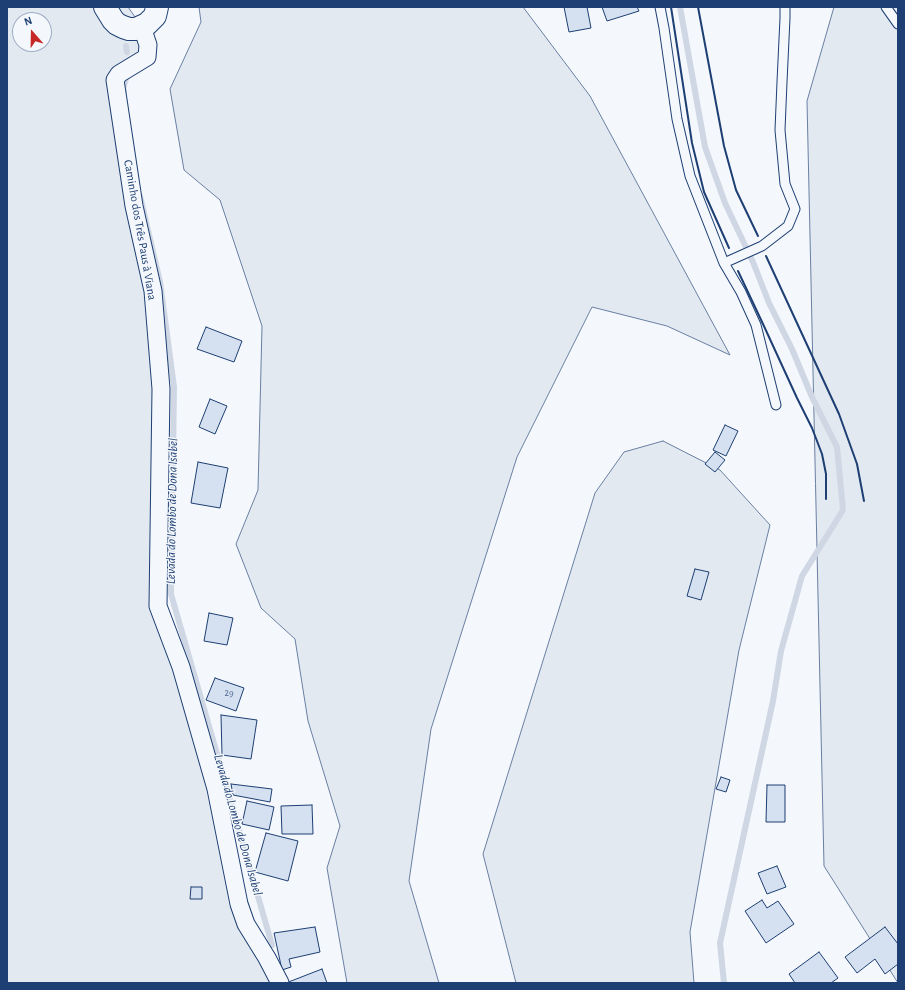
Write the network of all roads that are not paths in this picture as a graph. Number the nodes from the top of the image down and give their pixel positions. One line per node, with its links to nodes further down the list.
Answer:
1 (105, 7): 7 (main road)
2 (157, 7): 7 (main road)
3 (660, 7): 8 (lane)
4 (785, 7): 8 (lane)
5 (886, 7): 6 (lane)
6 (898, 24)
7 (142, 27): 10 (street, Caminho dos Três Paus à Viana)
8 (729, 261): 9 (lane)
9 (776, 405)
10 (280, 983)

